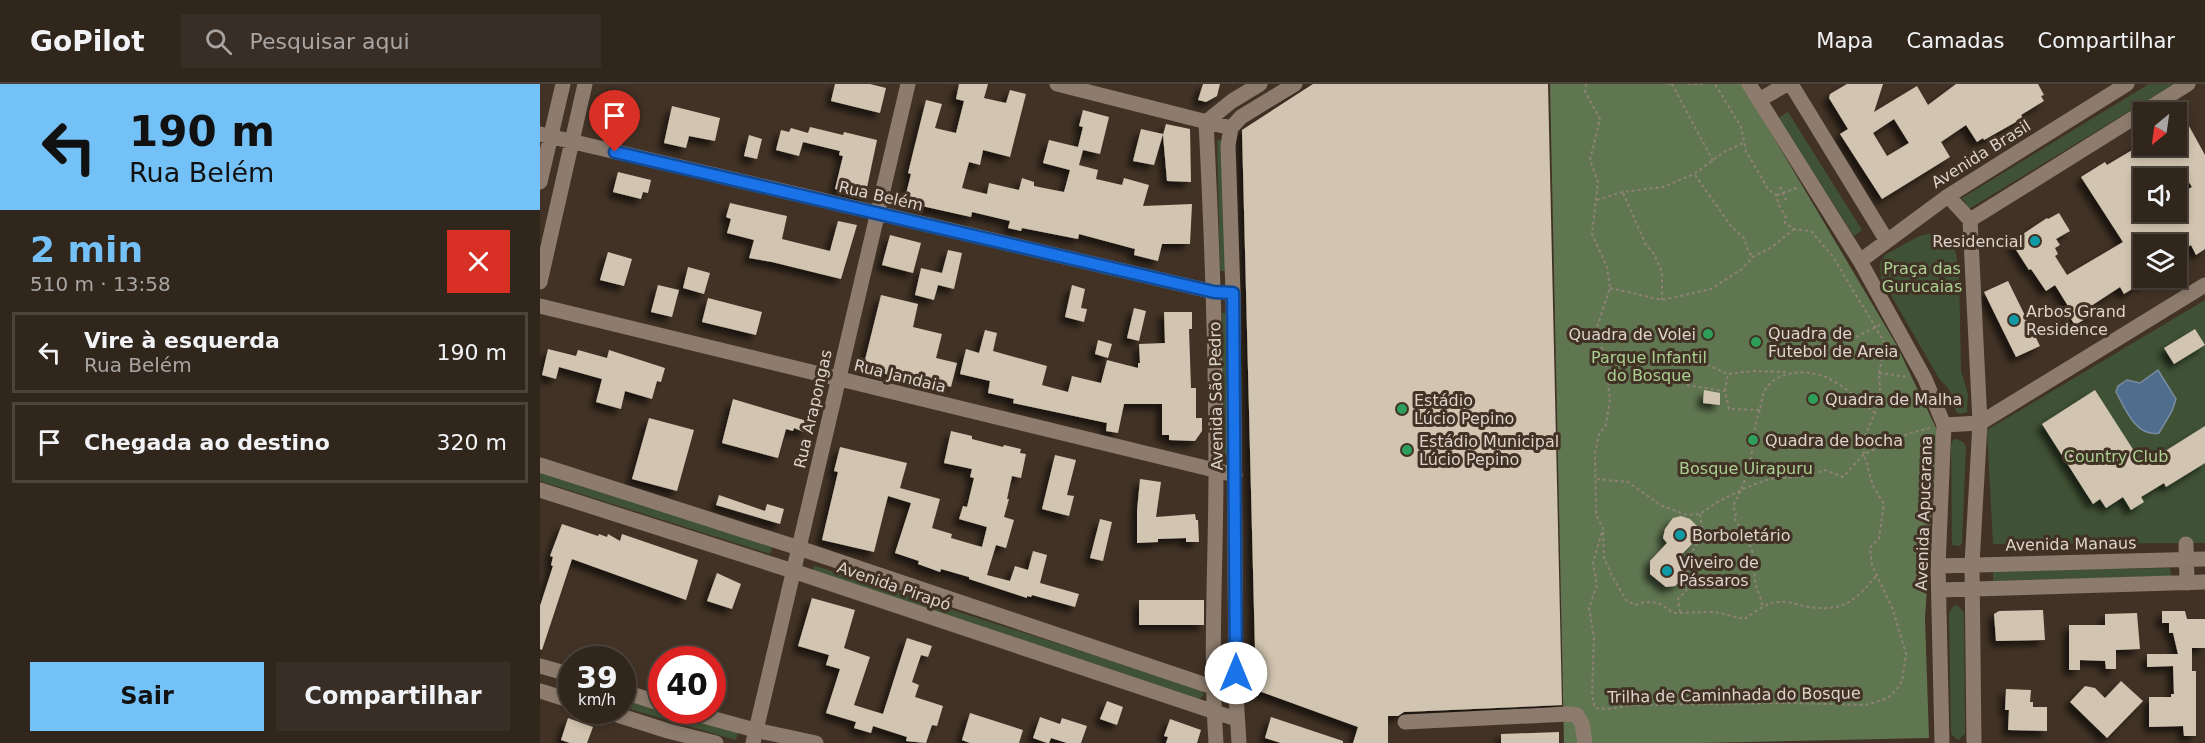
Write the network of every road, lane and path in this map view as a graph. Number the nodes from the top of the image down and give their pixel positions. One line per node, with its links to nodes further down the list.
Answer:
1 (563, 84): 22 (street)
2 (585, 84): 23 (street)
3 (908, 84): 36 (street, Rua Arapongas)
4 (1057, 84): 20 (street)
5 (1236, 84): 18 (street)
6 (1295, 84): 19 (street)
7 (1586, 84): 34 (path)
8 (1672, 84): 25 (path)
9 (1688, 84): 10 (path)
10 (1703, 84)
11 (1715, 84): 24 (path)
12 (1749, 84): 17 (street, Avenida Apucarana)
13 (1789, 84): 17 (street); 39 (street)
14 (2127, 84): 33 (street, Avenida Brasil)
15 (2188, 84): 37 (street)
16 (1256, 87): 18 (street); 19 (street)
17 (1759, 100): 28 (street, Avenida Apucarana)
18 (1232, 101): 20 (street); 21 (street)
19 (1263, 104): 21 (street)
20 (1206, 122): 21 (street); 45 (street, Avenida São Pedro)
21 (1236, 122): 46 (street, Avenida São Pedro)
22 (545, 135): 23 (street, Rua Belém); 27 (street)
23 (571, 142): 36 (street, Rua Belém); 42 (street)
24 (1745, 142): 25 (path); 32 (path)
25 (1713, 161): 26 (path)
26 (1694, 174): 30 (path); 40 (path)
27 (540, 182)
28 (1810, 182): 31 (path); 41 (street, Avenida Apucarana)
29 (1780, 187): 31 (path)
30 (1622, 192): 34 (path); 47 (path)
31 (1782, 193): 32 (path); 35 (path)
32 (1776, 195): 38 (path)
33 (1948, 195): 37 (street); 39 (street, Avenida Brasil)
34 (1597, 200): 44 (path)
35 (1786, 200)
36 (878, 213): 45 (street, Rua Belém); 57 (street, Rua Arapongas)
37 (1970, 220): 63 (street)
38 (1794, 229): 40 (path); 49 (path, Trilha de Caminhada do Bosque)
39 (1887, 241): 41 (street, Avenida Brasil)
40 (1753, 257): 47 (path)
41 (1860, 261): 58 (street, Avenida Apucarana)
42 (540, 282)
43 (2205, 285): 63 (street)
44 (1610, 288): 47 (path); 69 (path, Trilha de Caminhada do Bosque)
45 (1214, 292): 46 (street, Rua Belém); 67 (street, Avenida São Pedro)
46 (1233, 293): 68 (street, Avenida São Pedro)
47 (1662, 300)
48 (540, 306): 57 (street, Rua Jandaia)
49 (1875, 327): 51 (path); 55 (path, Trilha de Caminhada do Bosque)
50 (1838, 341): 51 (path)
51 (1840, 345): 52 (path)
52 (1843, 352)
53 (1685, 355): 56 (path)
54 (1790, 372): 56 (path); 61 (path); 62 (path)
55 (1879, 373): 58 (path); 62 (path, Trilha de Caminhada do Bosque)
56 (1728, 374): 60 (path)
57 (838, 379): 67 (street, Rua Jandaia); 75 (street, Rua Arapongas)
58 (1925, 380): 64 (street, Avenida Apucarana)
59 (1687, 384): 60 (path)
60 (1725, 391): 61 (path)
61 (1760, 411): 70 (path)
62 (1875, 412): 65 (path, Trilha de Caminhada do Bosque)
63 (1980, 423): 64 (street); 78 (street)
64 (1944, 425): 65 (path); 79 (street, Avenida Apucarana)
65 (1864, 454): 70 (path); 81 (path, Trilha de Caminhada do Bosque)
66 (540, 465): 75 (street, Avenida Pirapó)
67 (1216, 471): 68 (street, Rua Jandaia); 90 (street, Avenida São Pedro)
68 (1235, 475): 92 (street, Avenida São Pedro)
69 (1596, 478): 72 (path); 73 (path, Trilha de Caminhada do Bosque)
70 (1743, 489): 72 (path); 86 (path)
71 (540, 490): 80 (street, Avenida Pirapó)
72 (1700, 514): 87 (path)
73 (1603, 528): 81 (path, Trilha de Caminhada do Bosque); 87 (path)
74 (2186, 544): 76 (street)
75 (799, 548): 80 (street, Rua Arapongas); 90 (street, Avenida Pirapó)
76 (2186, 559): 77 (street, Avenida Manaus); 78 (street, Avenida Manaus); 83 (street)
77 (2205, 559)
78 (1972, 564): 79 (street, Avenida Manaus); 84 (street)
79 (1938, 566): 85 (street, Avenida Apucarana)
80 (793, 572): 94 (street, Avenida Pirapó); 99 (street, Rua Arapongas)
81 (1876, 576): 86 (path)
82 (2205, 582): 83 (street)
83 (2187, 583): 84 (street)
84 (1973, 589): 85 (street); 106 (street)
85 (1940, 590): 105 (street, Avenida Apucarana)
86 (1762, 607): 87 (path)
87 (1680, 612)
88 (540, 666): 89 (street)
89 (558, 671)
90 (1214, 688): 92 (street, Avenida Pirapó); 94 (street, Avenida São Pedro)
91 (540, 691): 93 (street)
92 (1236, 694): 95 (street, Avenida São Pedro)
93 (558, 696)
94 (1214, 713): 95 (street, Avenida Pirapó); 102 (street, Avenida São Pedro)
95 (1236, 719): 103 (street, Avenida São Pedro)
96 (636, 721): 100 (street)
97 (1405, 722): 104 (street)
98 (721, 724): 99 (street)
99 (754, 736): 101 (street)
100 (716, 743)
101 (816, 743)
102 (1216, 743)
103 (1239, 743)
104 (1585, 743)
105 (1942, 743)
106 (1974, 743)

